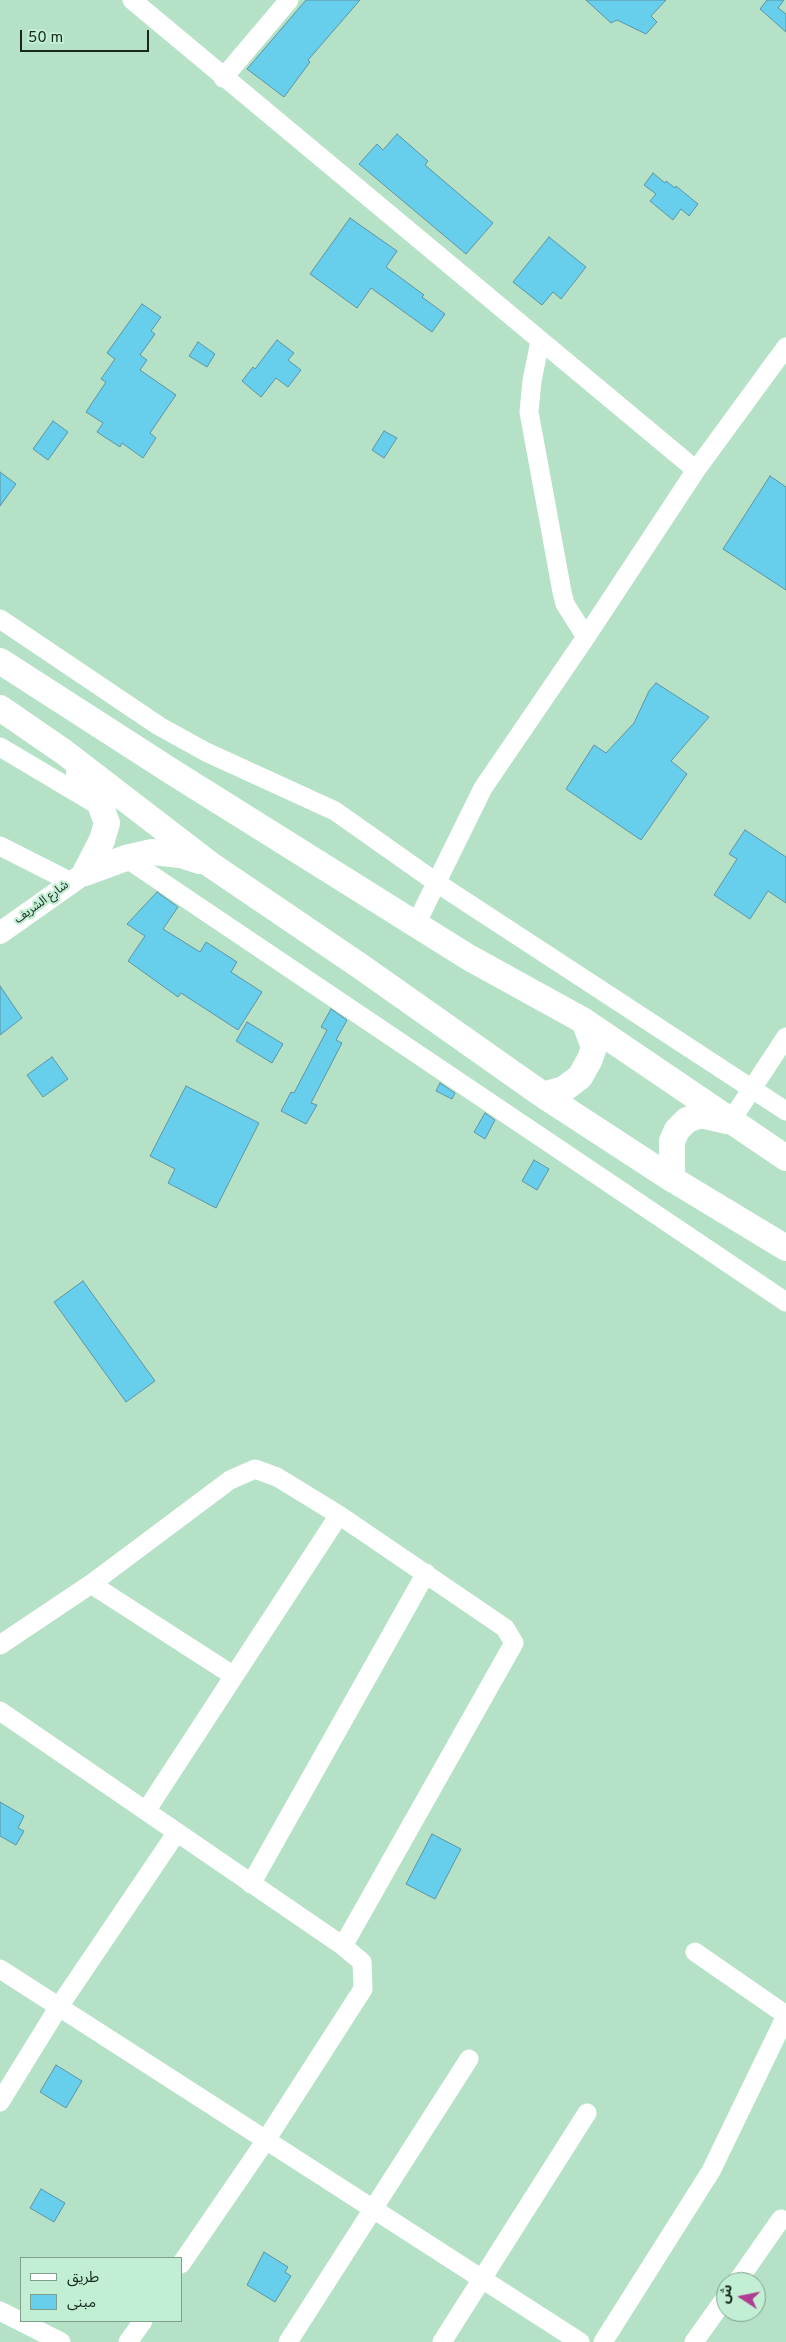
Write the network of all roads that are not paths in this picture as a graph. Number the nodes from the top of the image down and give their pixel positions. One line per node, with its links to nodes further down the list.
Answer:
1 (132, 0): 3 (street)
2 (289, 0): 3 (street)
3 (223, 78): 4 (street)
4 (540, 341): 6 (street); 8 (street)
5 (786, 347): 6 (street)
6 (696, 470): 8 (street)
7 (0, 619): 18 (street)
8 (586, 637): 18 (street)
9 (0, 661): 19 (highway)
10 (0, 708): 12 (highway)
11 (0, 747): 13 (street)
12 (64, 752): 13 (highway); 16 (highway)
13 (104, 809): 17 (highway)
14 (0, 846): 17 (street)
15 (126, 858): 16 (highway); 17 (highway); 30 (street)
16 (211, 865): 24 (highway)
17 (78, 878): 20 (main road, شارع الشريف)
18 (437, 883): 19 (street); 23 (street)
19 (416, 924): 21 (highway)
20 (0, 933)
21 (584, 1021): 24 (highway); 26 (highway)
22 (786, 1037): 23 (street)
23 (752, 1089): 25 (street); 26 (street)
24 (543, 1095): 28 (highway)
25 (786, 1111)
26 (730, 1122): 27 (highway); 28 (highway)
27 (786, 1158)
28 (672, 1179): 29 (highway)
29 (786, 1248)
30 (786, 1302)
31 (340, 1515): 32 (street); 33 (street); 35 (street)
32 (426, 1573): 39 (street); 40 (street)
33 (91, 1584): 34 (street); 35 (street)
34 (0, 1645)
35 (234, 1676): 37 (street)
36 (0, 1711): 37 (street)
37 (146, 1811): 38 (street)
38 (177, 1832): 39 (street); 43 (street)
39 (251, 1884): 40 (street)
40 (343, 1946): 48 (street)
41 (695, 1952): 44 (street)
42 (0, 1969): 43 (street)
43 (58, 2008): 46 (street); 48 (street)
44 (786, 2016): 63 (street)
45 (469, 2059): 49 (street)
46 (0, 2102)
47 (587, 2113): 53 (street)
48 (266, 2140): 49 (street); 51 (street)
49 (374, 2209): 53 (street); 60 (street)
50 (781, 2219): 52 (street)
51 (182, 2263)
52 (744, 2272)
53 (483, 2279): 61 (street); 62 (street)
54 (716, 2311): 64 (street)
55 (0, 2312): 57 (street)
56 (141, 2322): 59 (street)
57 (33, 2336): 58 (street)
58 (61, 2342)
59 (128, 2342)
60 (288, 2342)
61 (442, 2342)
62 (580, 2342)
63 (603, 2342)
64 (694, 2342)

